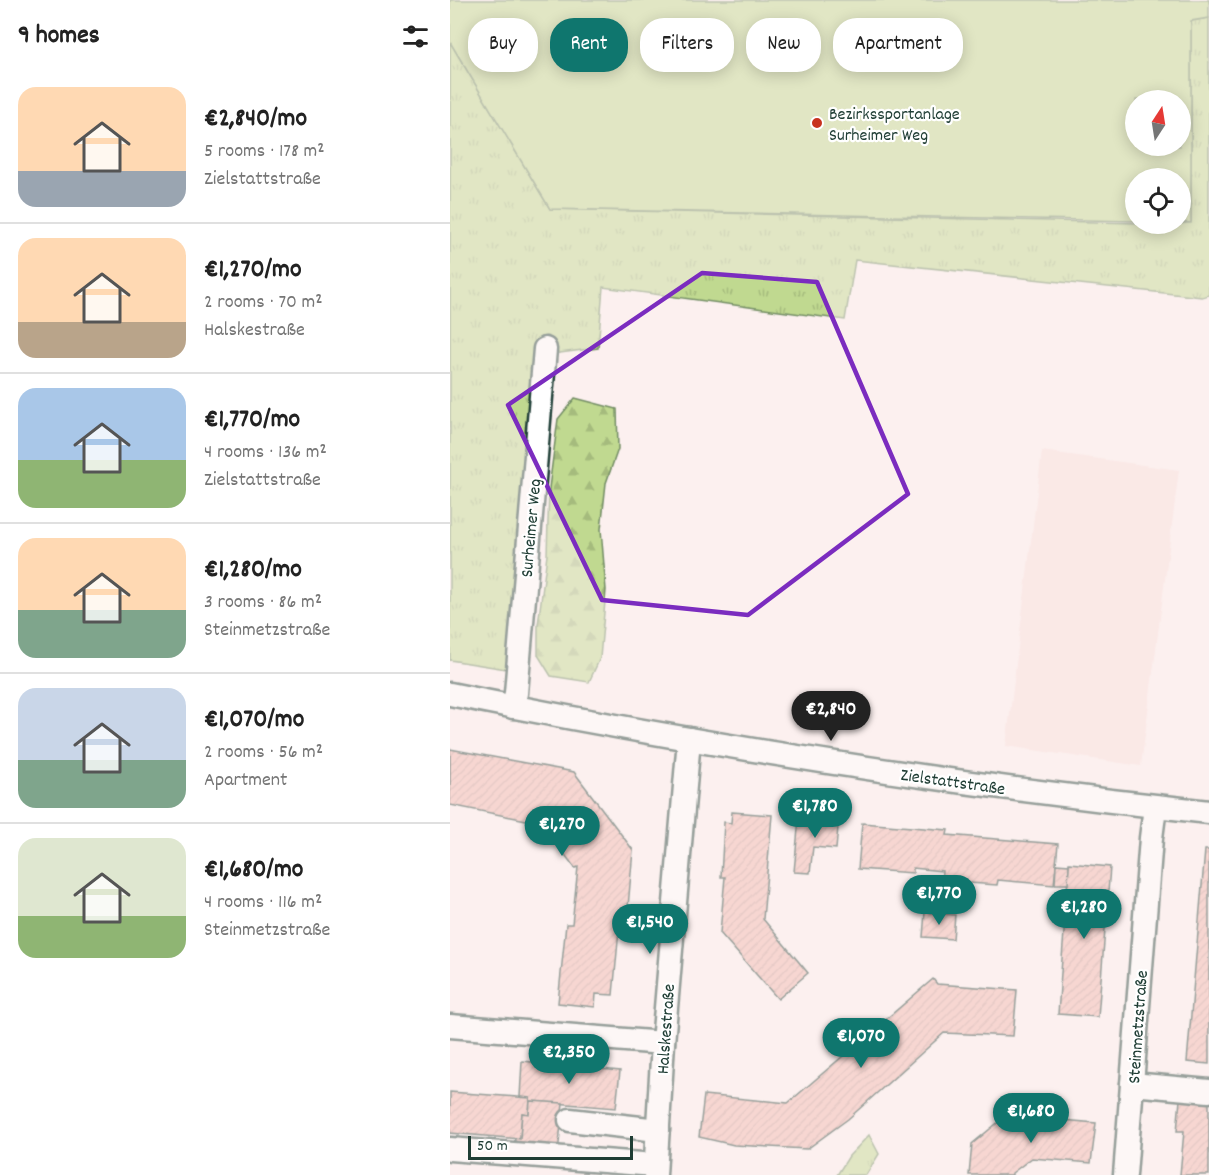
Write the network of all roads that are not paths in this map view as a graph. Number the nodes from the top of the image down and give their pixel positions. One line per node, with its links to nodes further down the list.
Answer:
1 (545, 350): 3 (street, Surheimer Weg)
2 (450, 694): 3 (street, Zielstattstraße)
3 (513, 707): 4 (street, Zielstattstraße)
4 (689, 739): 5 (street, Zielstattstraße); 8 (street, Halskestraße)
5 (1155, 807): 6 (street, Zielstattstraße); 9 (street, Steinmetzstraße)
6 (1209, 813)
7 (450, 1026): 8 (street)
8 (663, 1043): 12 (street, Halskestraße)
9 (1132, 1084): 10 (street); 15 (street, Steinmetzstraße)
10 (1209, 1091)
11 (570, 1120): 12 (street)
12 (657, 1130): 14 (street, Halskestraße)
13 (450, 1149): 14 (street)
14 (655, 1170)
15 (1125, 1175)

